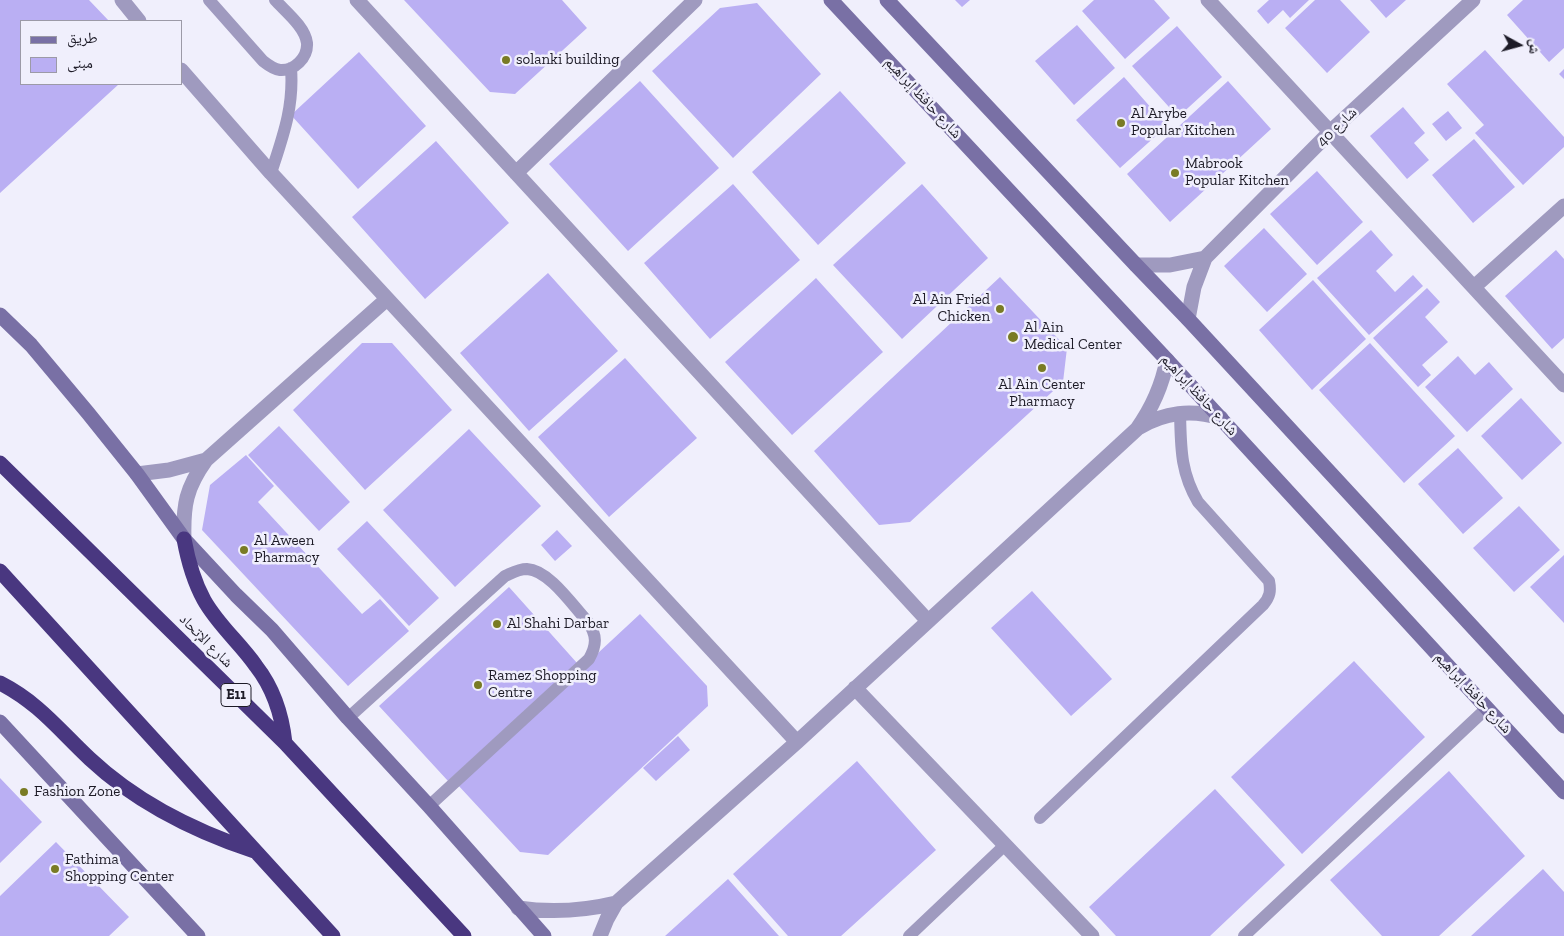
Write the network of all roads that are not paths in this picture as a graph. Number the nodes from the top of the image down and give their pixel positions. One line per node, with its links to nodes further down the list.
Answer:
1 (122, 0): 10 (street)
2 (210, 0): 11 (lane)
3 (275, 0): 11 (lane)
4 (357, 0): 15 (street)
5 (694, 0): 15 (street)
6 (831, 0): 23 (street, شارع حافظ إبراهيم)
7 (887, 0): 18 (street)
8 (1208, 0): 13 (street)
9 (1472, 0): 13 (street, شارع 40)
10 (138, 20)
11 (291, 68): 14 (lane)
12 (182, 71): 14 (street)
13 (1331, 131): 17 (street, شارع 40); 19 (street)
14 (271, 173): 20 (street)
15 (516, 173): 33 (street)
16 (1564, 206): 19 (street)
17 (1205, 258): 18 (street); 22 (street, شارع 40)
18 (1136, 265): 22 (street)
19 (1474, 288): 24 (street)
20 (388, 299): 28 (street); 40 (street)
21 (0, 315): 30 (street)
22 (1188, 319): 39 (street)
23 (1167, 360): 26 (street, شارع حافظ إبراهيم); 27 (street)
24 (1564, 385)
25 (1180, 412): 26 (street); 27 (street); 44 (lane)
26 (1221, 418): 36 (street, شارع حافظ إبراهيم)
27 (1136, 429): 33 (street)
28 (206, 460): 30 (street); 31 (street)
29 (0, 463): 41 (highway, شارع الإتحاد / E11)
30 (137, 474): 31 (street)
31 (184, 539): 37 (street); 41 (highway)
32 (0, 571): 46 (highway)
33 (928, 621): 35 (street)
34 (0, 683): 46 (highway)
35 (855, 688): 40 (street); 45 (street)
36 (1487, 708): 42 (street, شارع حافظ إبراهيم); 56 (lane)
37 (348, 718): 43 (street); 43 (lane)
38 (0, 722): 49 (street)
39 (1564, 726)
40 (796, 742): 47 (street)
41 (285, 743): 51 (highway, شارع الإتحاد / E11)
42 (1564, 792)
43 (429, 806): 48 (street)
44 (1040, 818)
45 (1005, 846): 54 (lane); 55 (street)
46 (255, 852): 50 (highway)
47 (616, 903): 48 (street); 53 (street)
48 (518, 908): 52 (street)
49 (198, 936)
50 (333, 936)
51 (464, 936)
52 (544, 936)
53 (600, 936)
54 (909, 936)
55 (1092, 936)
56 (1244, 936)

